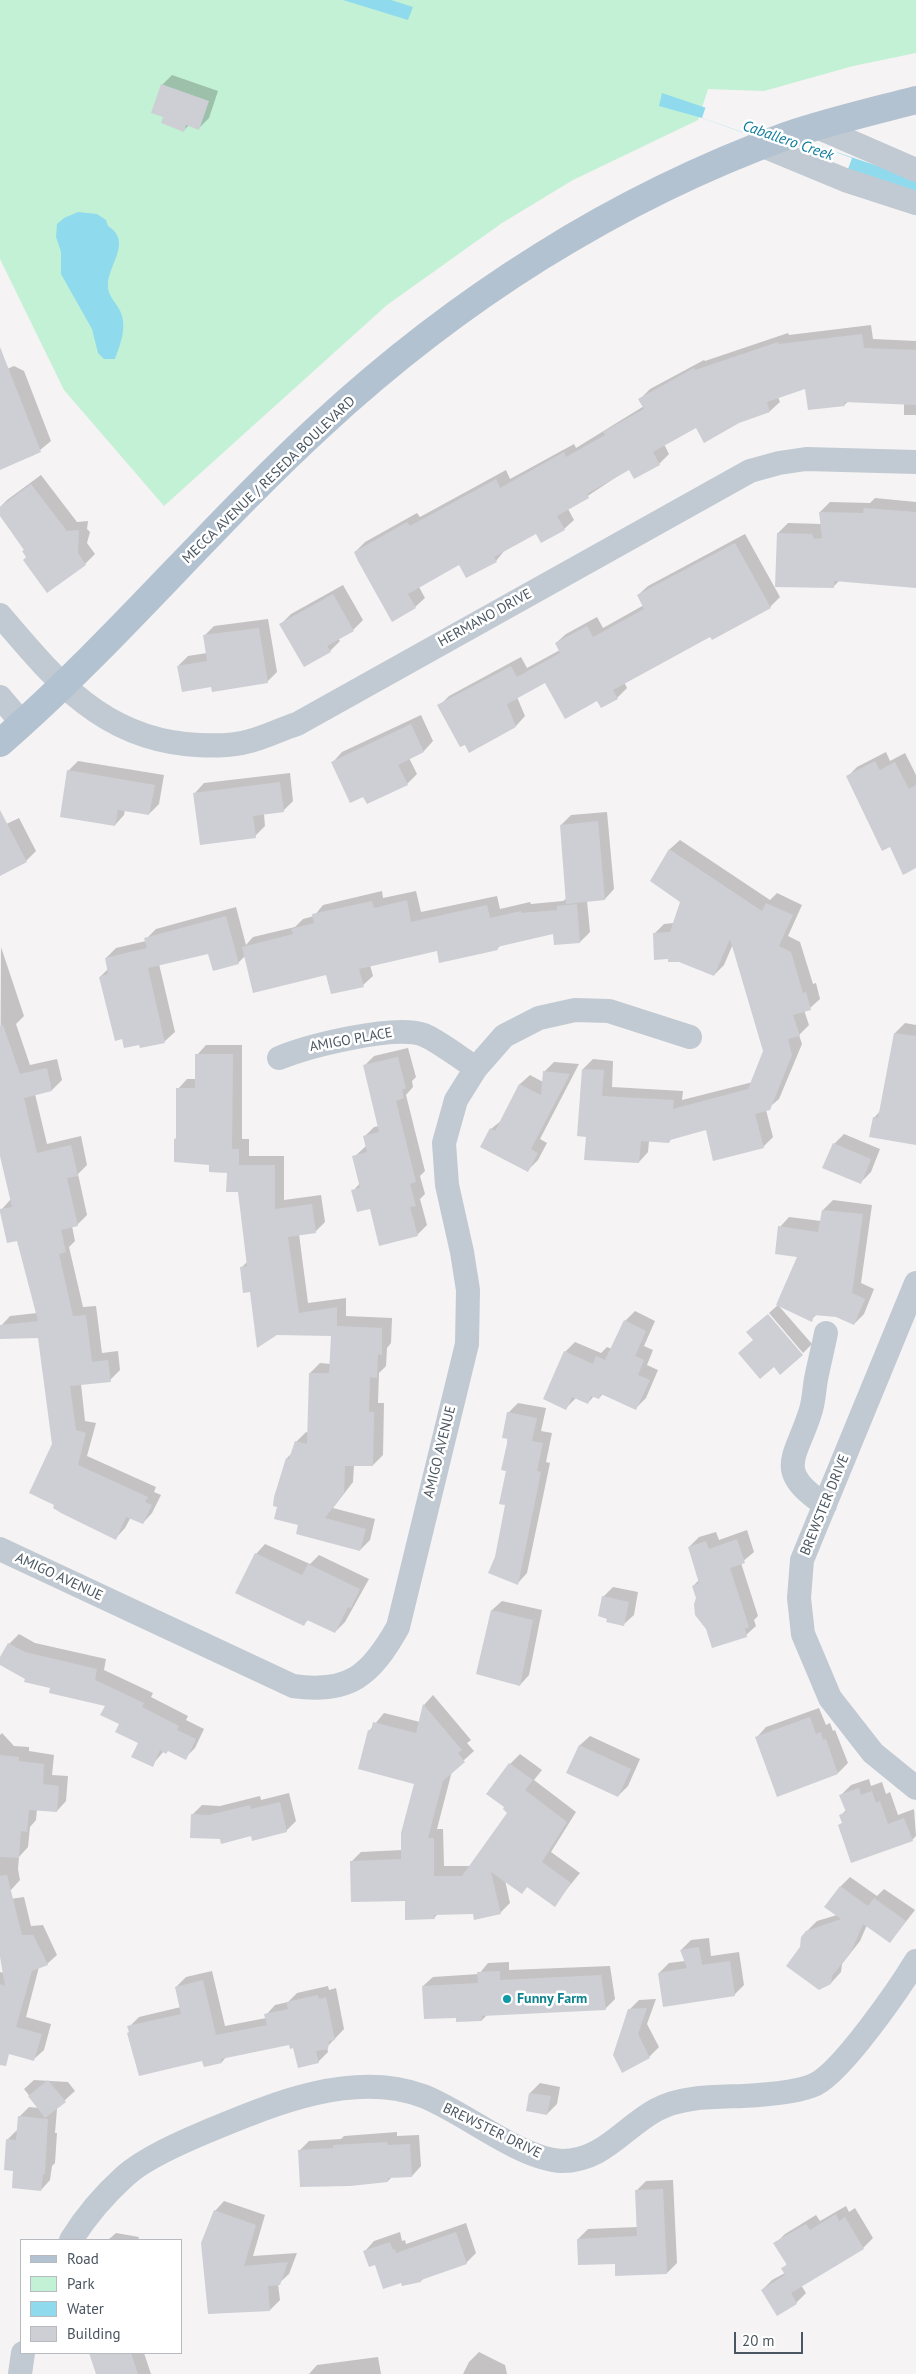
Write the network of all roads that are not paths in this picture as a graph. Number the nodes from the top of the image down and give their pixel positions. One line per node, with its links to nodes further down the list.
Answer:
1 (916, 100): 2 (main road, MECCA AVENUE / RESEDA BOULEVARD)
2 (817, 127): 3 (main road, MECCA AVENUE / RESEDA BOULEVARD); 4 (street)
3 (776, 141): 5 (street); 8 (main road, MECCA AVENUE / RESEDA BOULEVARD)
4 (916, 170)
5 (916, 203)
6 (916, 462): 8 (street, HERMANO DRIVE)
7 (0, 615): 8 (street, HERMANO DRIVE)
8 (62, 685): 10 (main road, MECCA AVENUE / RESEDA BOULEVARD)
9 (0, 697): 10 (street)
10 (22, 724): 11 (main road, MECCA AVENUE / RESEDA BOULEVARD)
11 (0, 743)
12 (690, 1037): 14 (street, AMIGO AVENUE)
13 (279, 1058): 14 (street, AMIGO PLACE)
14 (476, 1068): 18 (street, AMIGO AVENUE)
15 (916, 1283): 17 (street, BREWSTER DRIVE)
16 (826, 1333): 17 (street)
17 (825, 1505): 19 (street, BREWSTER DRIVE)
18 (0, 1549)
19 (916, 1788)
20 (916, 1961): 21 (street, BREWSTER DRIVE)
21 (72, 2239)
22 (23, 2354): 23 (street)
23 (20, 2374)

